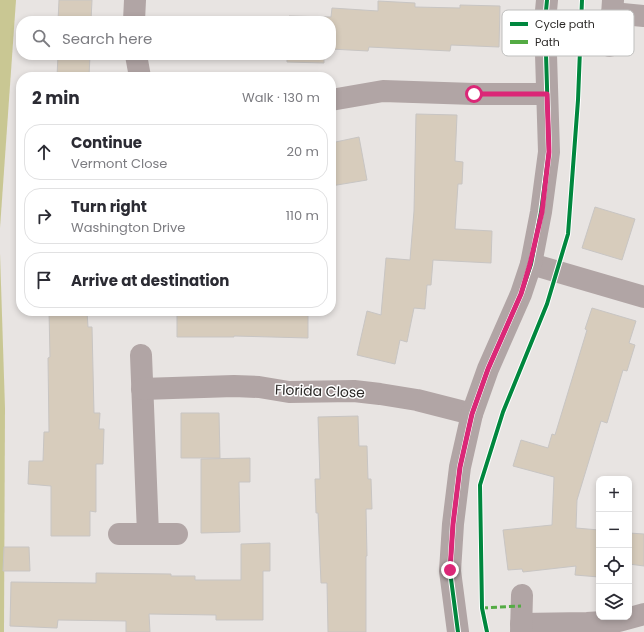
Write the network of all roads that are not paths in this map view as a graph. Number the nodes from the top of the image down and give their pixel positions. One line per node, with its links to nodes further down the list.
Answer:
1 (135, 0): 7 (street)
2 (547, 0): 4 (street)
3 (612, 7): 5 (street)
4 (546, 10)
5 (623, 10)
6 (634, 13): 8 (street)
7 (134, 16)
8 (644, 16)
9 (546, 56): 12 (street)
10 (137, 60): 11 (street)
11 (139, 72)
12 (547, 94): 13 (street); 14 (street)
13 (336, 99)
14 (530, 264): 15 (street); 18 (street)
15 (644, 297)
16 (141, 356): 17 (street)
17 (142, 389): 18 (street, Florida Close); 20 (street)
18 (472, 414): 25 (street)
19 (119, 534): 20 (street)
20 (148, 534): 21 (street)
21 (177, 534)
22 (522, 595): 24 (street)
23 (644, 614): 24 (street)
24 (521, 628)
25 (458, 632)

